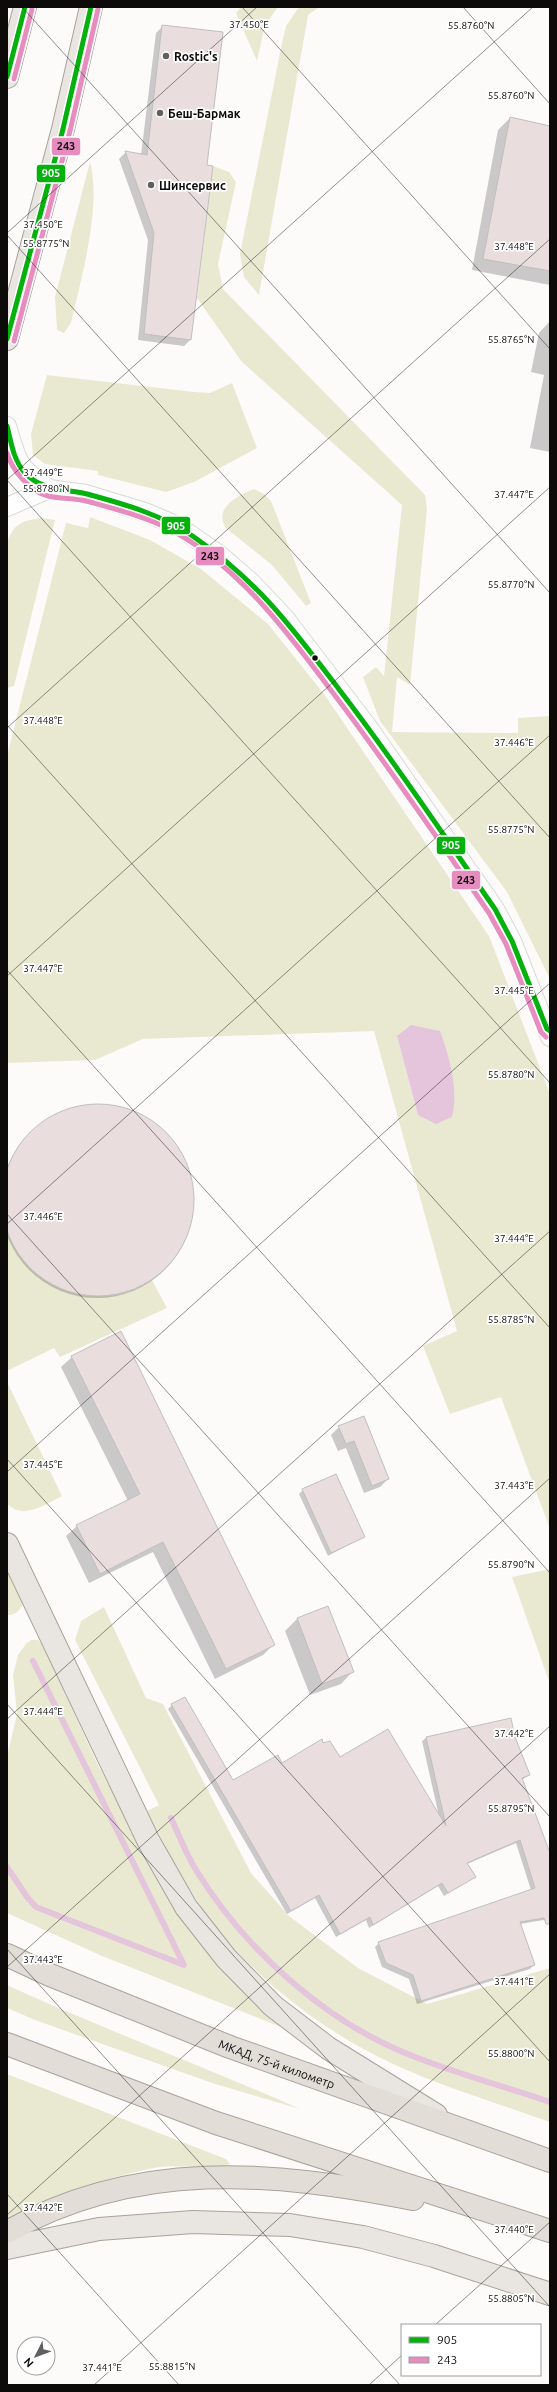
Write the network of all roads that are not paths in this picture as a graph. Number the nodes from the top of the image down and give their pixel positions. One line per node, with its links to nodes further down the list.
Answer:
1 (25, 7): 3 (main road)
2 (92, 7): 4 (main road)
3 (7, 77)
4 (7, 339)
5 (7, 426): 6 (street)
6 (49, 489): 7 (street); 8 (street)
7 (7, 507)
8 (549, 1032)
9 (7, 1544): 12 (main road)
10 (7, 1955): 12 (highway, МКАД, 75-й километр)
11 (7, 2044): 14 (highway)
12 (465, 2132): 13 (highway, МКАД, 75-й километр)
13 (550, 2161)
14 (515, 2219): 15 (highway); 16 (highway)
15 (550, 2231)
16 (7, 2232)
17 (7, 2248): 18 (main road)
18 (550, 2294)

